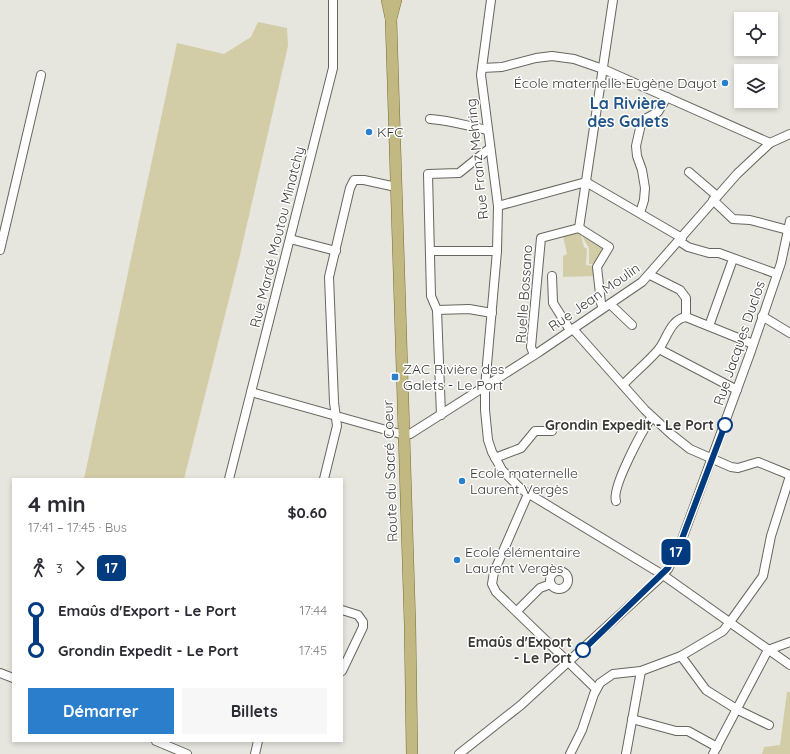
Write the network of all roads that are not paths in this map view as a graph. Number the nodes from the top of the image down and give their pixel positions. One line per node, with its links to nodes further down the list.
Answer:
1 (333, 0): 25 (street, Rue Mardé Moutou Minatchy)
2 (386, 0): 6 (main road, Route du Sacré Coeur)
3 (396, 0): 6 (main road, Route du Sacré Coeur)
4 (491, 0): 7 (street, Rue Franz Mehring)
5 (613, 0): 8 (street)
6 (391, 19): 18 (main road, Route du Sacré Coeur)
7 (482, 68): 8 (street); 12 (street, Rue Franz Mehring)
8 (603, 68): 10 (street); 17 (street)
9 (41, 75): 27 (street)
10 (667, 96): 14 (street); 21 (street)
11 (430, 119): 12 (street)
12 (487, 130): 15 (street, Rue Franz Mehring)
13 (790, 134): 14 (street, Rue Jean Moulin)
14 (770, 143): 19 (street, Rue Jean Moulin)
15 (490, 148): 20 (street, Rue Franz Mehring); 29 (street)
16 (689, 172): 19 (street)
17 (586, 182): 20 (street); 21 (street); 23 (street)
18 (396, 188): 28 (street); 55 (main road, Route du Sacré Coeur)
19 (715, 198): 24 (street); 26 (street, Rue Jean Moulin)
20 (498, 206): 30 (street, Rue Franz Mehring)
21 (640, 213): 26 (street)
22 (790, 221): 24 (street, Rue Jacques Duclos)
23 (579, 228): 35 (street); 46 (street, Ruelle Bossano)
24 (788, 230): 32 (street, Rue Jacques Duclos)
25 (290, 239): 28 (street); 50 (street, Rue Mardé Moutou Minatchy)
26 (680, 239): 31 (street); 33 (street, Rue Jean Moulin)
27 (0, 250)
28 (336, 251): 52 (street)
29 (430, 251): 30 (street); 36 (street)
30 (497, 251): 37 (street, Rue Franz Mehring)
31 (733, 259): 32 (street); 41 (street)
32 (777, 274): 38 (street, Rue Jacques Duclos)
33 (650, 275): 35 (street, Rue Jean Moulin); 39 (street)
34 (552, 276): 42 (street)
35 (607, 306): 40 (street); 42 (street, Rue Jean Moulin)
36 (437, 310): 37 (street); 51 (street)
37 (492, 314): 48 (street, Rue Franz Mehring)
38 (762, 316): 43 (street); 44 (street, Rue Jacques Duclos)
39 (686, 317): 41 (street); 45 (street)
40 (632, 325)
41 (710, 326): 44 (street)
42 (571, 329): 46 (street, Rue Jean Moulin); 47 (street)
43 (790, 333)
44 (753, 344): 49 (street, Rue Jacques Duclos)
45 (659, 349): 47 (street); 49 (street)
46 (534, 355): 48 (street, Rue Jean Moulin)
47 (623, 385): 53 (street)
48 (485, 387): 51 (street, Rue Jean Moulin); 56 (street, Rue Franz Mehring)
49 (737, 390): 57 (street, Rue Jacques Duclos)
50 (251, 392): 52 (street); 59 (street, Rue Mardé Moutou Minatchy)
51 (441, 415): 55 (street, Rue Jean Moulin)
52 (336, 416): 55 (street); 60 (street)
53 (652, 417): 57 (street); 62 (street)
54 (552, 430): 56 (street)
55 (404, 435): 86 (main road, Route du Sacré Coeur)
56 (495, 458): 61 (street, Rue Franz Mehring)
57 (711, 460): 58 (street); 63 (street, Rue Jacques Duclos)
58 (790, 475): 67 (street)
59 (229, 478)
60 (324, 478)
61 (528, 494): 63 (street, Rue Franz Mehring); 66 (street)
62 (616, 502)
63 (663, 575): 67 (street, Rue Franz Mehring); 71 (street, Rue Jacques Duclos)
64 (551, 584): 66 (street)
65 (343, 610): 73 (street)
66 (517, 611): 71 (street)
67 (730, 622): 69 (street, Rue Franz Mehring); 70 (street)
68 (790, 642): 69 (street)
69 (768, 650): 72 (street, Rue Franz Mehring); 78 (street)
70 (681, 656): 74 (street); 78 (street)
71 (570, 662): 77 (street); 87 (street, Rue Jacques Duclos)
72 (790, 665)
73 (343, 669)
74 (641, 671): 77 (street); 79 (street)
75 (0, 673): 76 (street)
76 (12, 678)
77 (596, 689): 88 (street)
78 (738, 710): 80 (street); 83 (street)
79 (632, 719): 83 (street); 89 (street)
80 (769, 725)
81 (159, 742): 84 (street)
82 (258, 742): 85 (street)
83 (715, 750)
84 (187, 754)
85 (255, 754)
86 (412, 754)
87 (459, 754)
88 (570, 754)
89 (626, 754)

